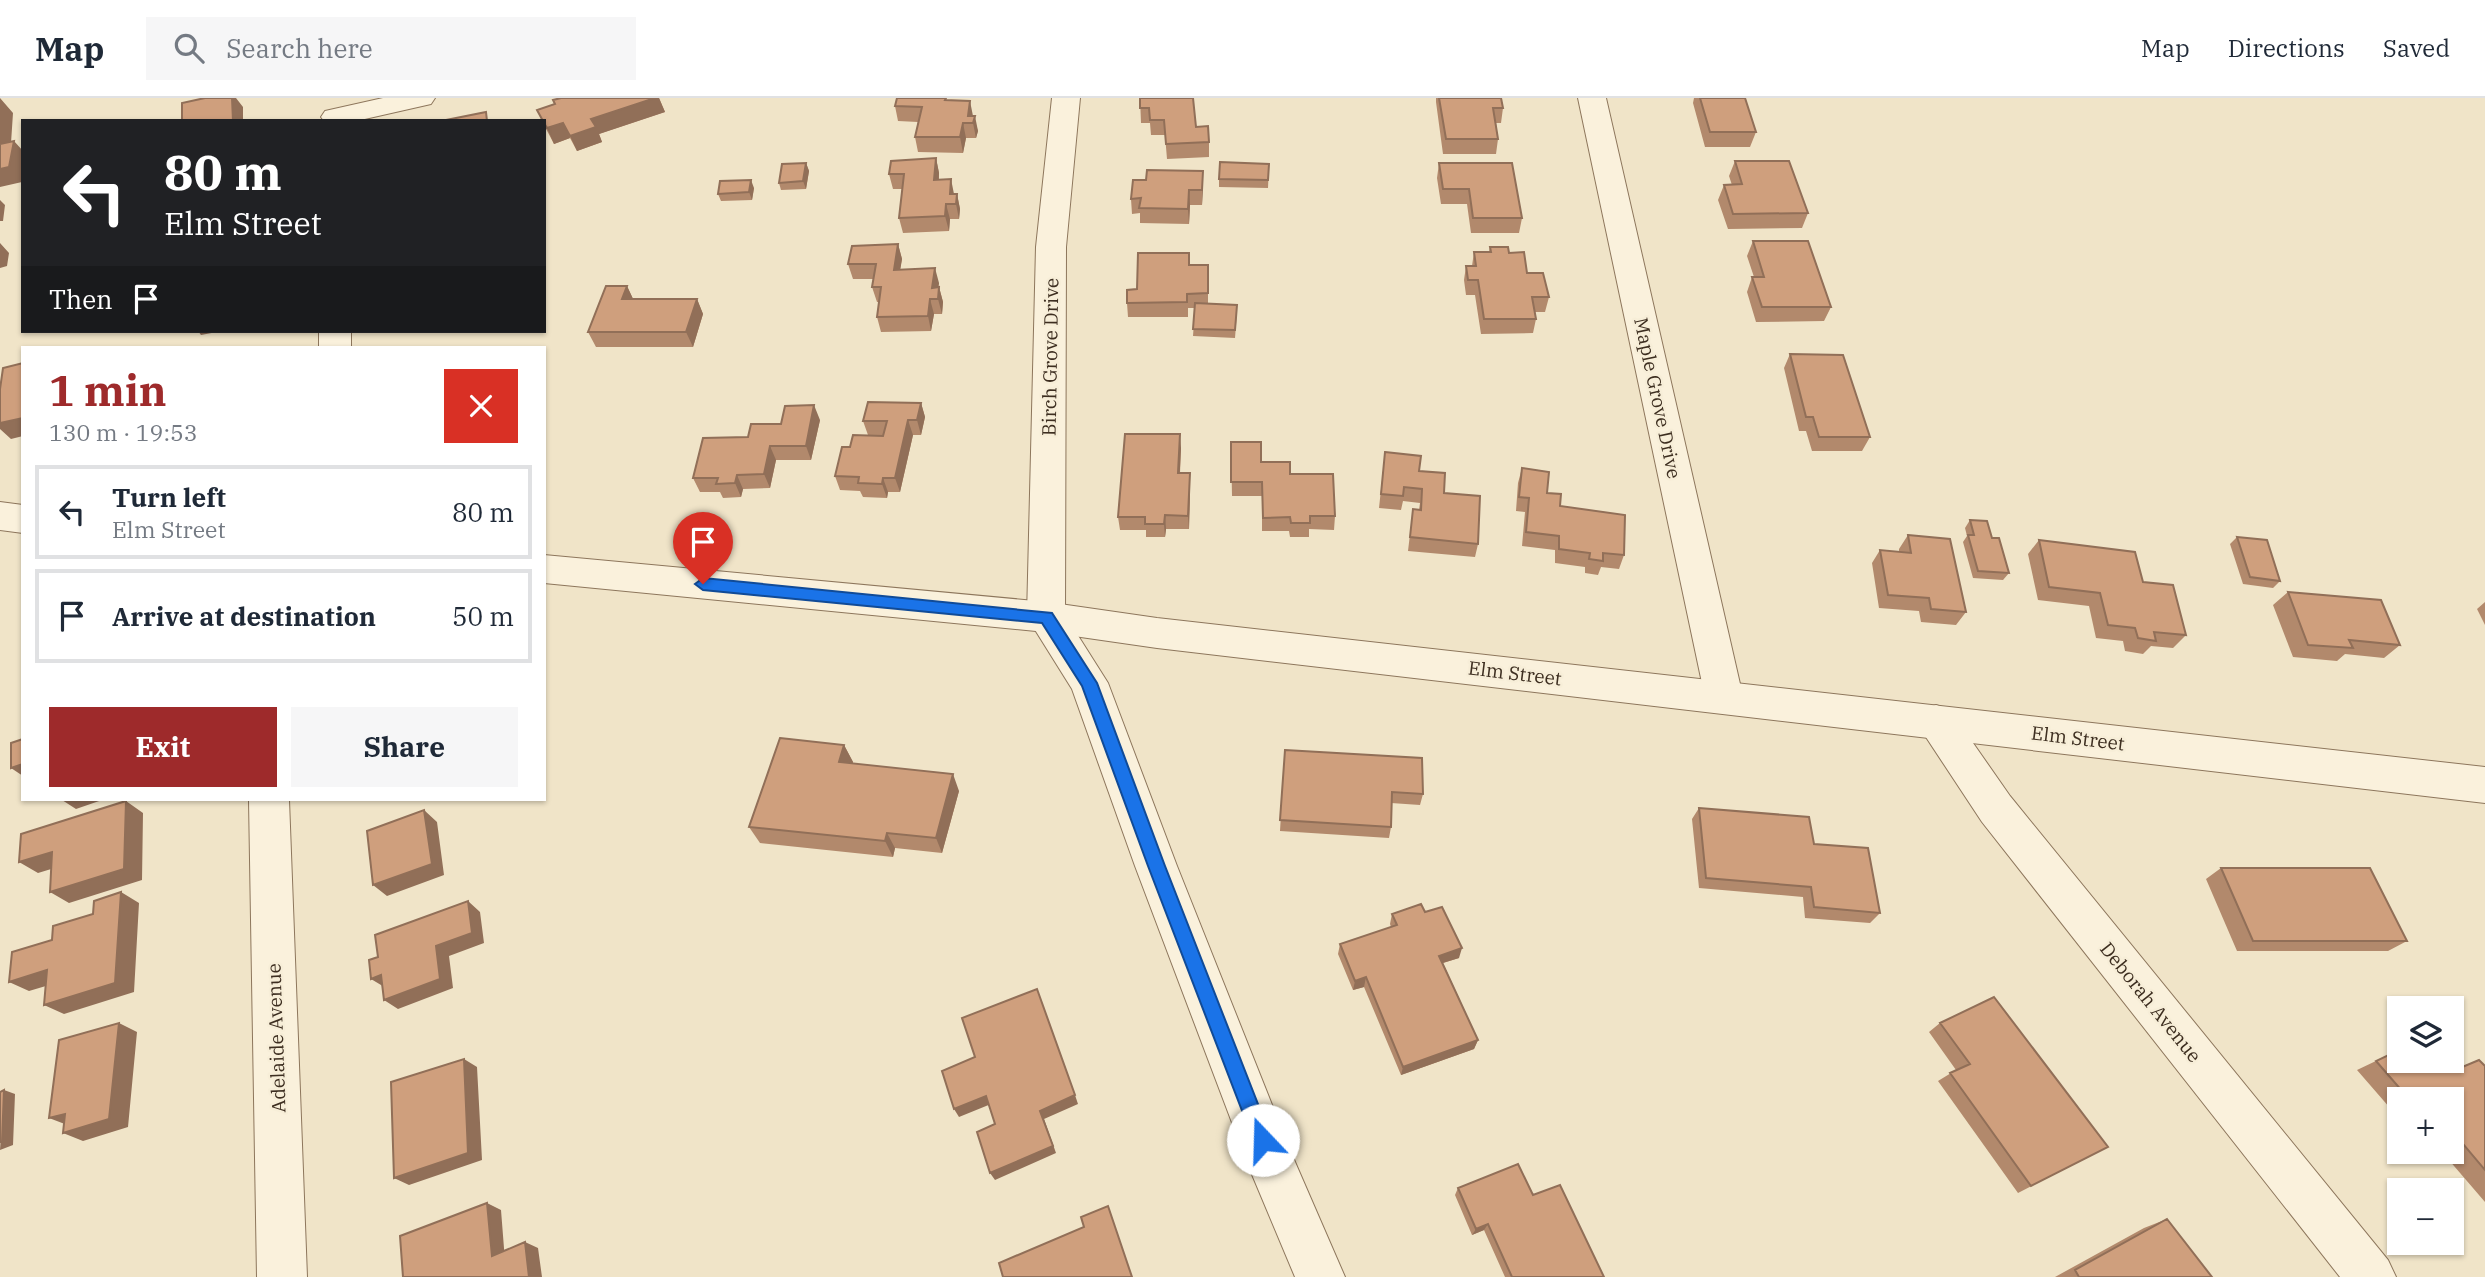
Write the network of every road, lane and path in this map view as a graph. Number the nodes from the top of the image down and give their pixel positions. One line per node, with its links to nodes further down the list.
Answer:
1 (421, 98): 4 (street)
2 (1066, 98): 8 (street, Birch Grove Drive)
3 (1592, 98): 9 (street, Maple Grove Drive)
4 (334, 112)
5 (0, 516): 6 (street)
6 (21, 519)
7 (546, 569): 8 (street, Elm Street)
8 (1046, 617): 9 (street, Elm Street); 14 (street)
9 (1724, 697): 10 (street, Elm Street)
10 (1936, 722): 11 (street, Elm Street); 15 (street, Deborah Avenue)
11 (2485, 785)
12 (270, 801): 13 (street, Adelaide Avenue)
13 (282, 1277)
14 (1320, 1277)
15 (2371, 1277)

